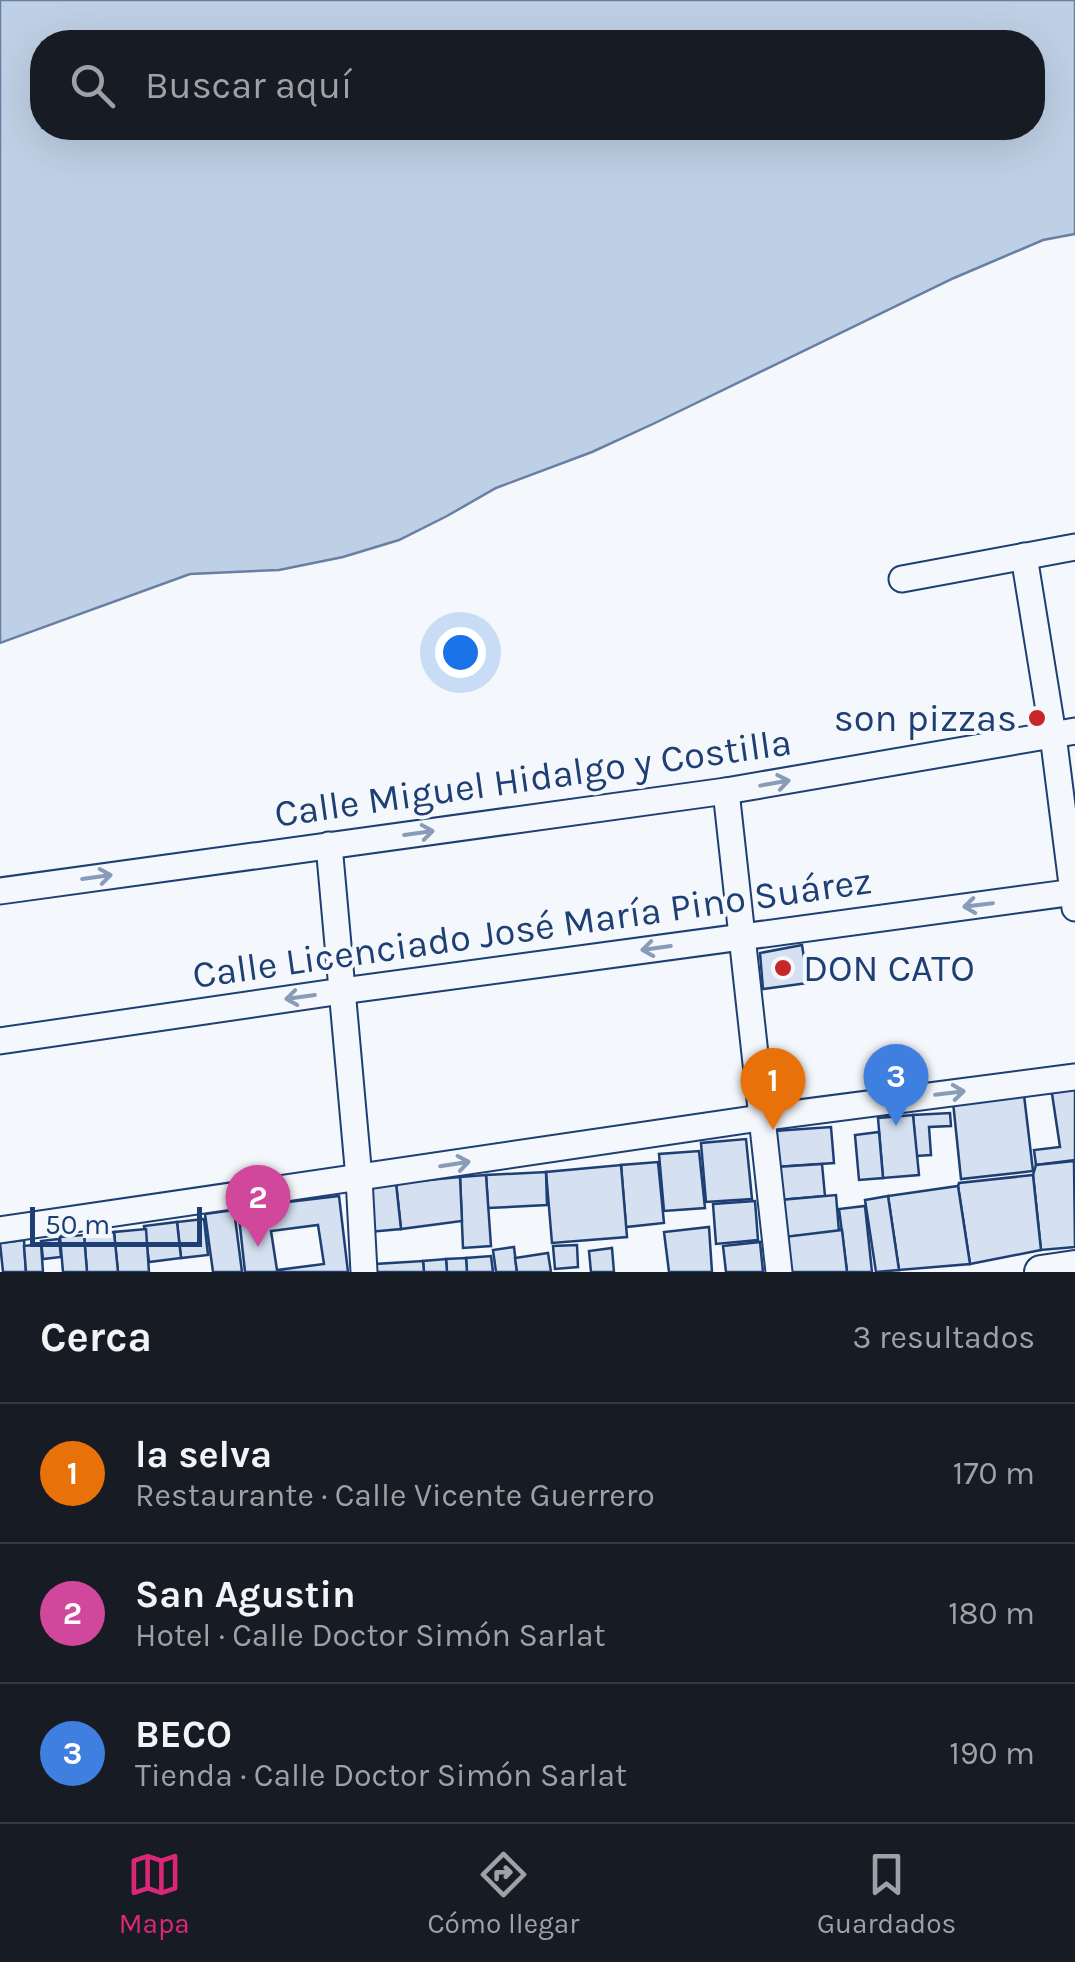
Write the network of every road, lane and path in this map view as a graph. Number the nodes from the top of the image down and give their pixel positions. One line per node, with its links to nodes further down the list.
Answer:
1 (1075, 547): 2 (street)
2 (1024, 556): 3 (street); 4 (street)
3 (902, 579)
4 (1064, 733): 5 (street, Calle Miguel Hidalgo y Costilla, one-way to 4); 8 (street)
5 (726, 792): 6 (street, Calle Miguel Hidalgo y Costilla, one-way to 5); 9 (street)
6 (329, 845): 7 (street, Calle Miguel Hidalgo y Costilla, one-way to 6); 10 (street)
7 (0, 891)
8 (1074, 898): 9 (street, Calle Licenciado José María Pino Suárez, one-way to 9)
9 (741, 936): 10 (street, Calle Licenciado José María Pino Suárez, one-way to 10); 13 (street)
10 (342, 991): 11 (street, Calle Licenciado José María Pino Suárez, one-way to 11); 14 (street)
11 (0, 1041)
12 (1075, 1077): 13 (street, one-way to 12)
13 (760, 1118): 14 (street, one-way to 13); 18 (street)
14 (358, 1178): 15 (street); 17 (street)
15 (0, 1230)
16 (1075, 1267): 19 (main road)
17 (364, 1272)
18 (779, 1272)
19 (1042, 1272)

